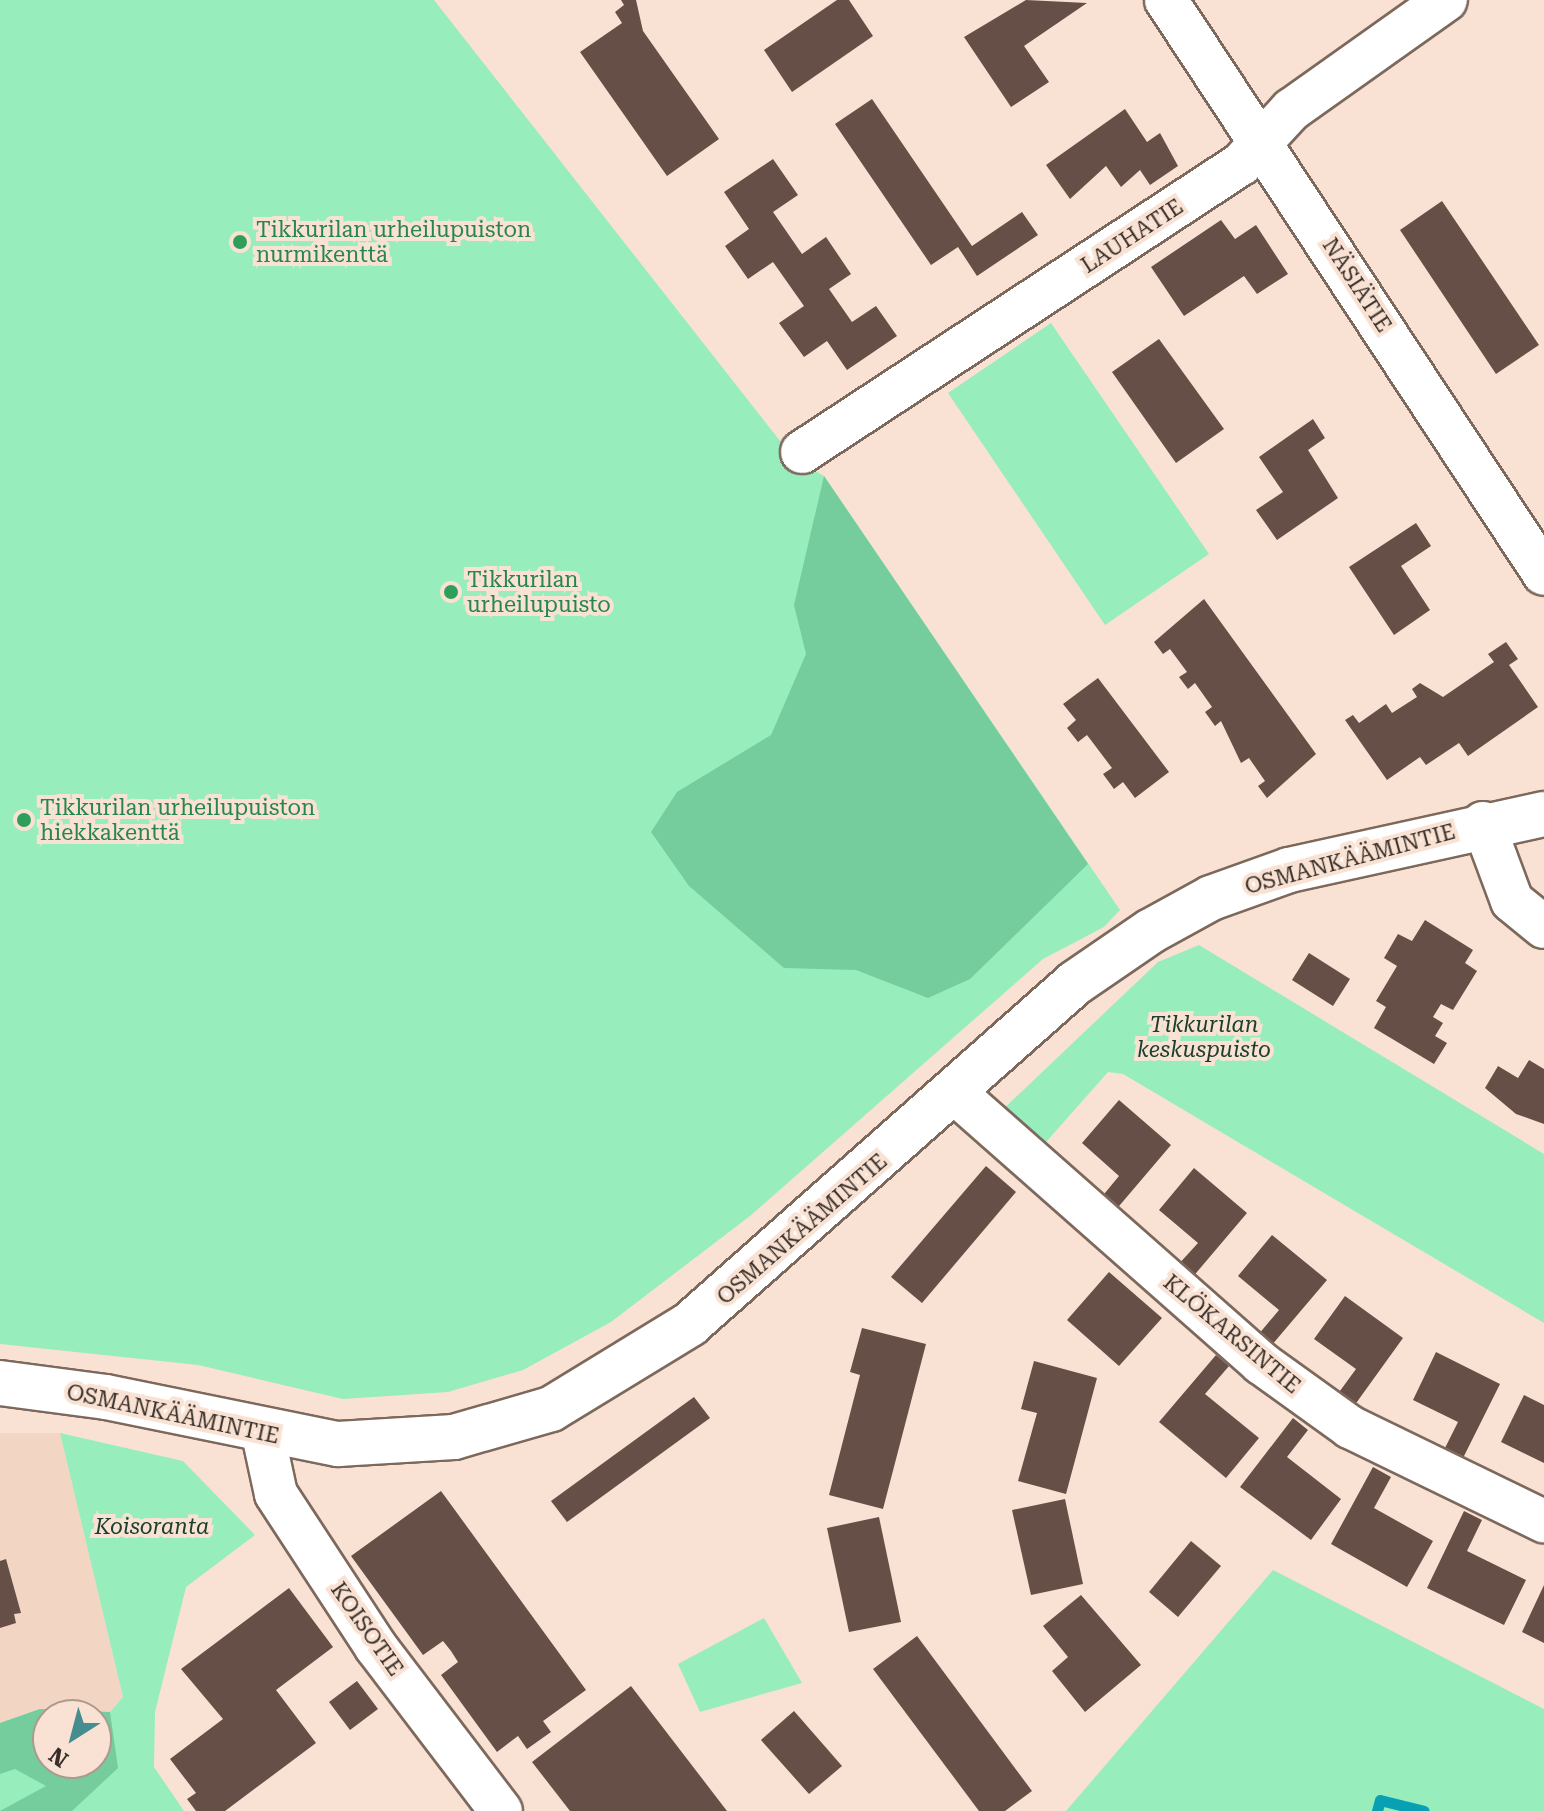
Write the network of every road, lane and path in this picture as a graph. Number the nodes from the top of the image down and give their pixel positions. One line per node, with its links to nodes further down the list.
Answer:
1 (1166, 0): 3 (street, NÄSIÄTIE)
2 (1446, 0): 3 (street, LAUHATIE)
3 (1261, 138): 4 (street, LAUHATIE); 5 (street, NÄSIÄTIE)
4 (802, 452)
5 (1544, 574)
6 (1544, 814): 7 (street, OSMANKÄÄMINTIE)
7 (1483, 823): 8 (street); 9 (street, OSMANKÄÄMINTIE)
8 (1544, 927)
9 (956, 1094): 11 (street, OSMANKÄÄMINTIE); 12 (street, KLÖKARSINTIE)
10 (0, 1383): 11 (street, OSMANKÄÄMINTIE)
11 (263, 1434): 13 (street, KOISOTIE)
12 (1544, 1521)
13 (501, 1811)

